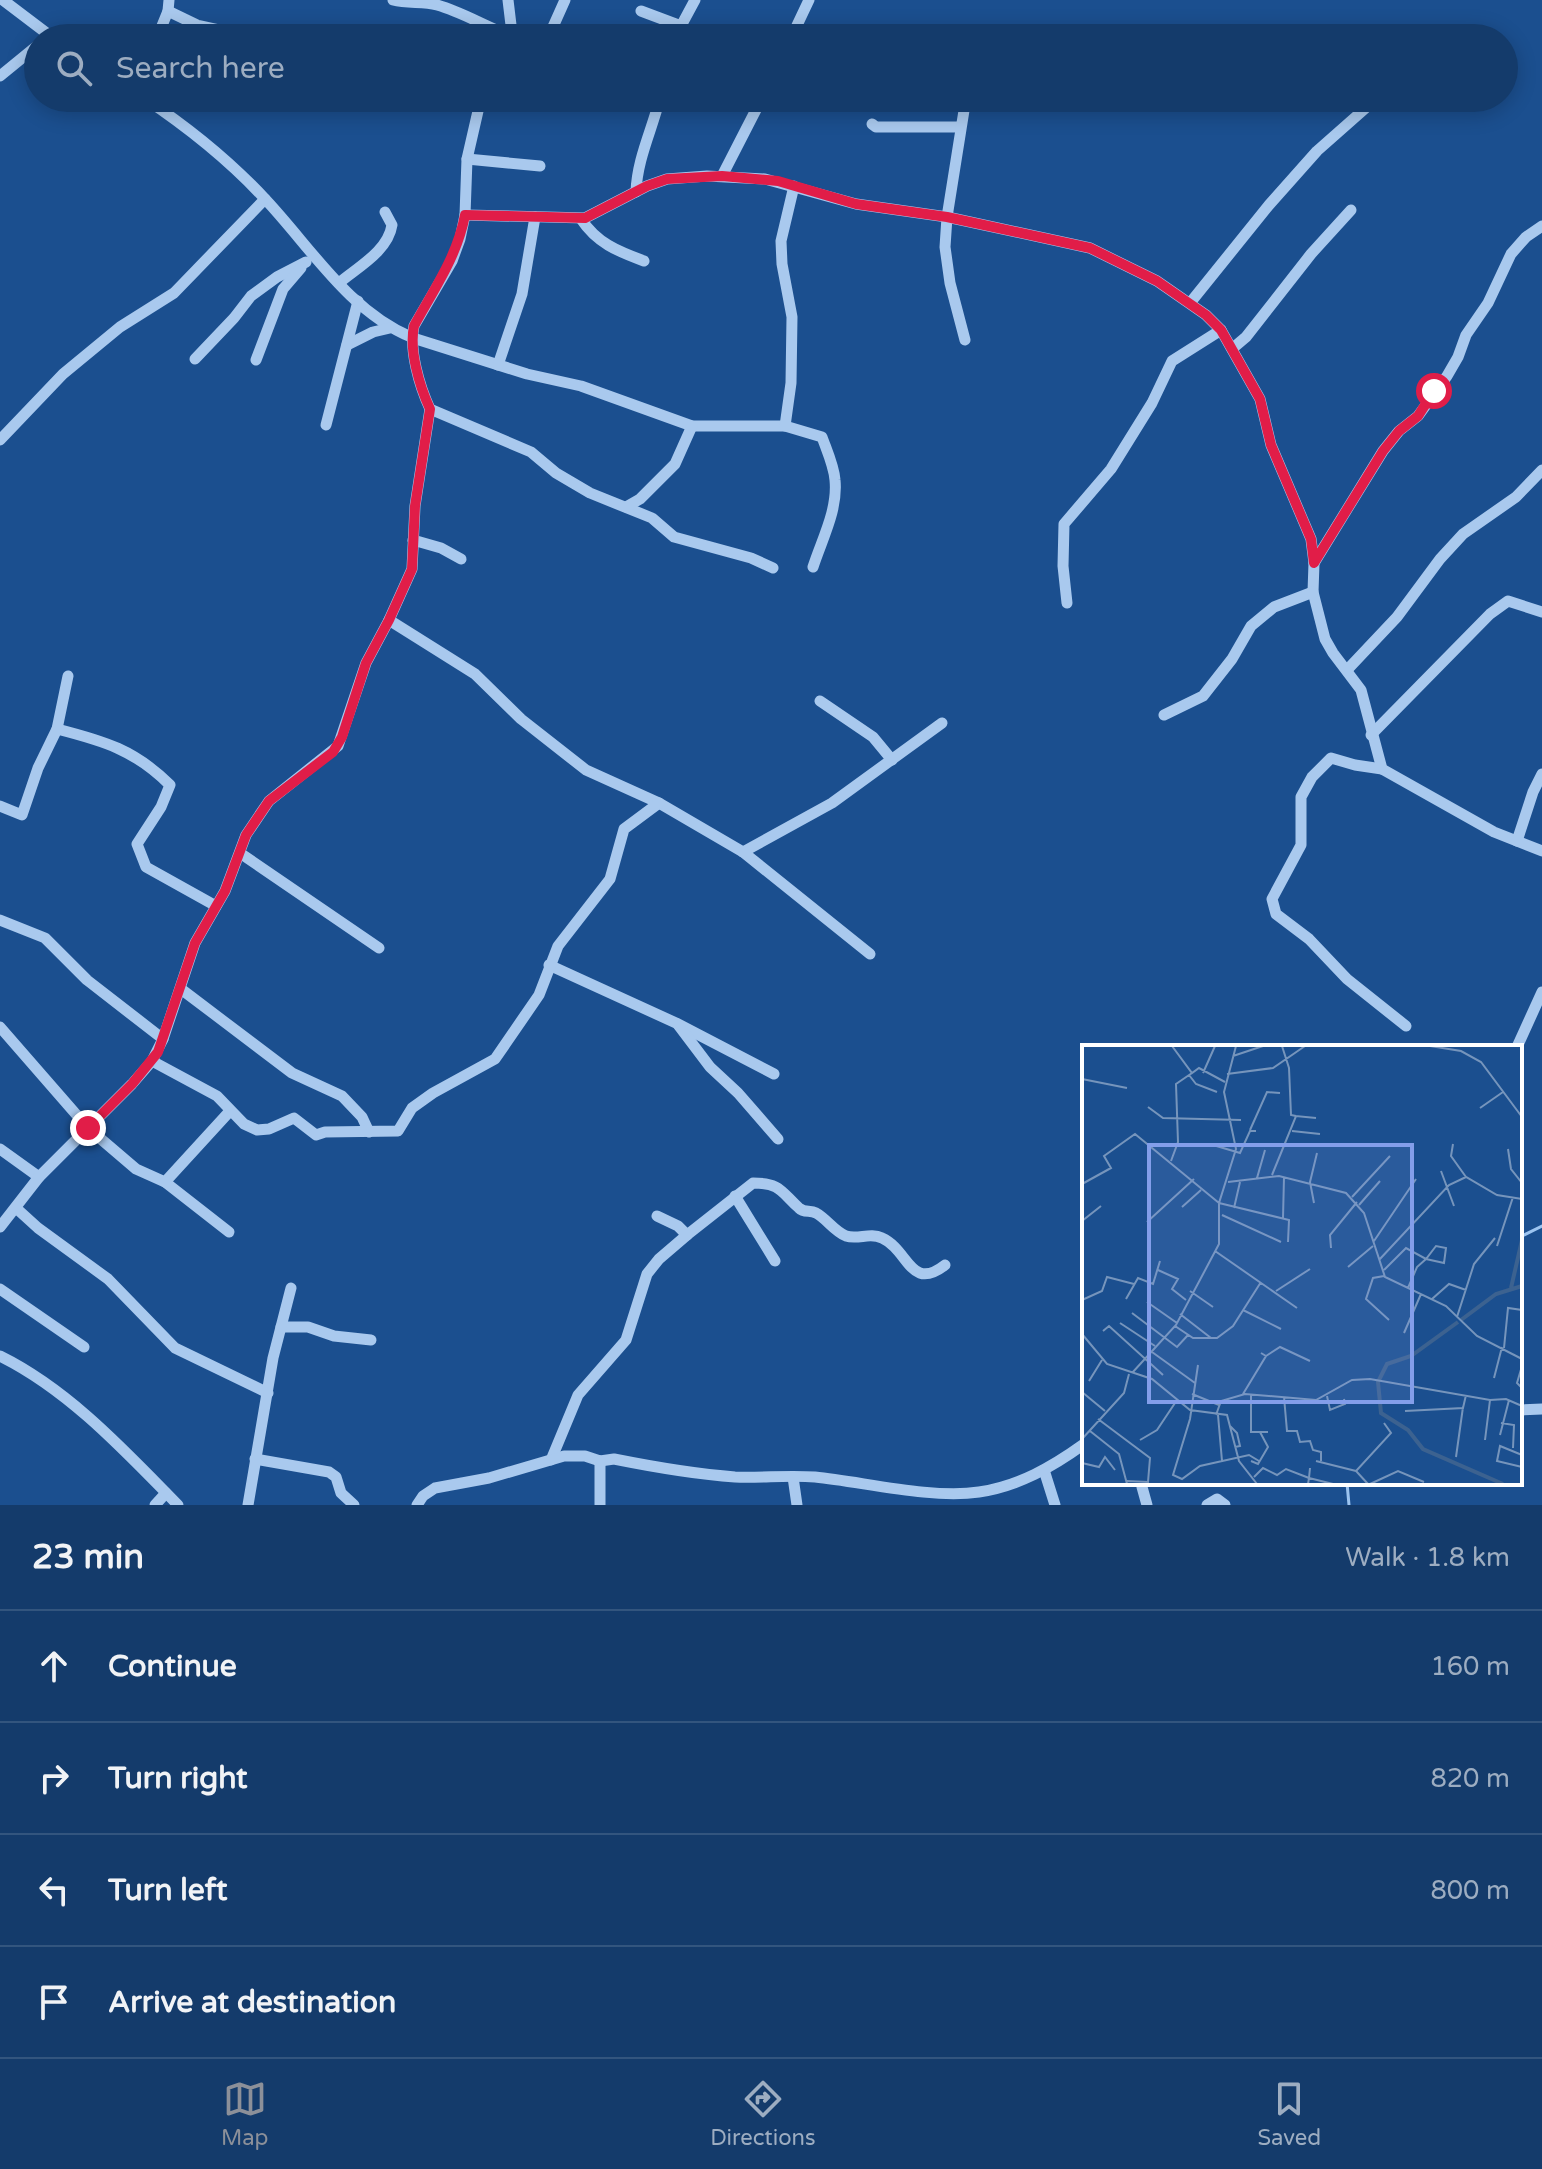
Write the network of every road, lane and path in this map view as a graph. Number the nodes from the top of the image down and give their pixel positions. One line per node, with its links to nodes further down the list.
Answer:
1 (3, 0): 9 (street)
2 (393, 0): 11 (street)
3 (508, 0): 12 (street)
4 (565, 0): 13 (street)
5 (695, 0): 15 (street)
6 (807, 1): 16 (street)
7 (168, 6): 10 (street)
8 (641, 11): 14 (street)
9 (33, 24)
10 (195, 24)
11 (484, 24)
12 (511, 24)
13 (554, 24)
14 (665, 24)
15 (683, 24)
16 (797, 24)
17 (24, 56): 18 (street)
18 (0, 76)
19 (164, 112): 32 (street)
20 (478, 112): 27 (street)
21 (657, 112): 31 (street)
22 (755, 112): 29 (street)
23 (963, 112): 26 (street)
24 (1361, 112): 45 (street)
25 (872, 124): 26 (street)
26 (960, 127): 37 (street)
27 (467, 159): 28 (street); 35 (street)
28 (540, 166)
29 (722, 176): 30 (street); 31 (street)
30 (794, 186): 37 (street); 58 (street)
31 (636, 192): 38 (street)
32 (265, 199): 42 (street); 59 (street)
33 (1351, 210): 51 (street)
34 (385, 212): 43 (street)
35 (465, 215): 36 (street); 48 (street)
36 (535, 217): 38 (street); 54 (street)
37 (947, 217): 45 (street); 49 (street)
38 (581, 219): 40 (street)
39 (1542, 226): 64 (street)
40 (644, 261)
41 (306, 262): 42 (street); 52 (street); 53 (street)
42 (319, 264): 43 (street)
43 (339, 283): 44 (street)
44 (358, 301): 46 (street); 50 (street)
45 (1190, 303): 47 (street)
46 (390, 328): 48 (street); 50 (street)
47 (1221, 330): 51 (street); 68 (street)
48 (412, 338): 54 (street); 55 (street)
49 (965, 340)
50 (347, 345): 56 (street)
51 (1233, 348): 64 (street)
52 (195, 359)
53 (256, 360)
54 (498, 365): 57 (street)
55 (430, 409): 61 (street); 62 (street)
56 (326, 425)
57 (692, 426): 58 (street); 61 (street)
58 (785, 426): 65 (street)
59 (0, 440)
60 (1542, 470): 71 (street)
61 (626, 507): 66 (street)
62 (413, 540): 63 (street); 70 (street)
63 (461, 559)
64 (1314, 563): 67 (street)
65 (813, 567)
66 (773, 568)
67 (1313, 592): 71 (street); 74 (street)
68 (1067, 603)
69 (1542, 612): 77 (street)
70 (389, 620): 81 (street); 86 (street)
71 (1347, 670): 77 (street)
72 (68, 676): 76 (street)
73 (820, 701): 78 (street)
74 (1164, 715)
75 (942, 723): 78 (street)
76 (57, 729): 82 (street); 87 (street)
77 (1371, 735): 79 (street)
78 (892, 760): 85 (street)
79 (1382, 769): 83 (street); 95 (street)
80 (1542, 774): 83 (street)
81 (659, 803): 85 (street); 91 (street)
82 (0, 806)
83 (1517, 841): 84 (street)
84 (1542, 851)
85 (743, 852): 90 (street)
86 (240, 853): 87 (street); 89 (street)
87 (216, 906): 92 (street)
88 (0, 920): 97 (street)
89 (379, 948)
90 (870, 954)
91 (549, 965): 94 (street); 103 (street)
92 (181, 989): 97 (street); 103 (street)
93 (1542, 992): 98 (street)
94 (676, 1023): 100 (street); 104 (street)
95 (1406, 1026)
96 (0, 1027): 102 (street)
97 (163, 1039): 99 (street)
98 (1518, 1045)
99 (152, 1061): 101 (street); 102 (street)
100 (774, 1074)
101 (230, 1111): 103 (street); 107 (street)
102 (88, 1128): 106 (street); 107 (street)
103 (369, 1132)
104 (778, 1139)
105 (0, 1149): 106 (street)
106 (39, 1177): 109 (street)
107 (165, 1182): 112 (street)
108 (735, 1196): 113 (street); 114 (street); 115 (street)
109 (16, 1208): 111 (street); 122 (street)
110 (657, 1216): 113 (street)
111 (0, 1227)
112 (229, 1232)
113 (687, 1235): 127 (street)
114 (775, 1261)
115 (945, 1265)
116 (291, 1288): 118 (street)
117 (0, 1289): 120 (street)
118 (281, 1327): 119 (street); 122 (street)
119 (371, 1340)
120 (84, 1347)
121 (0, 1356): 132 (street)
122 (268, 1393): 126 (street)
123 (1542, 1409): 124 (street)
124 (1522, 1410)
125 (1082, 1445): 129 (street)
126 (255, 1459): 135 (street); 136 (street)
127 (551, 1460): 128 (street); 137 (street)
128 (600, 1461): 130 (street); 138 (street)
129 (1044, 1470): 130 (street); 140 (street)
130 (793, 1477): 139 (street)
131 (1142, 1487): 141 (street)
132 (166, 1493): 133 (street); 134 (street)
133 (155, 1505)
134 (178, 1505)
135 (248, 1505)
136 (354, 1505)
137 (417, 1505)
138 (600, 1505)
139 (797, 1505)
140 (1055, 1505)
141 (1147, 1505)
142 (1207, 1505): 143 (street)
143 (1225, 1505)

